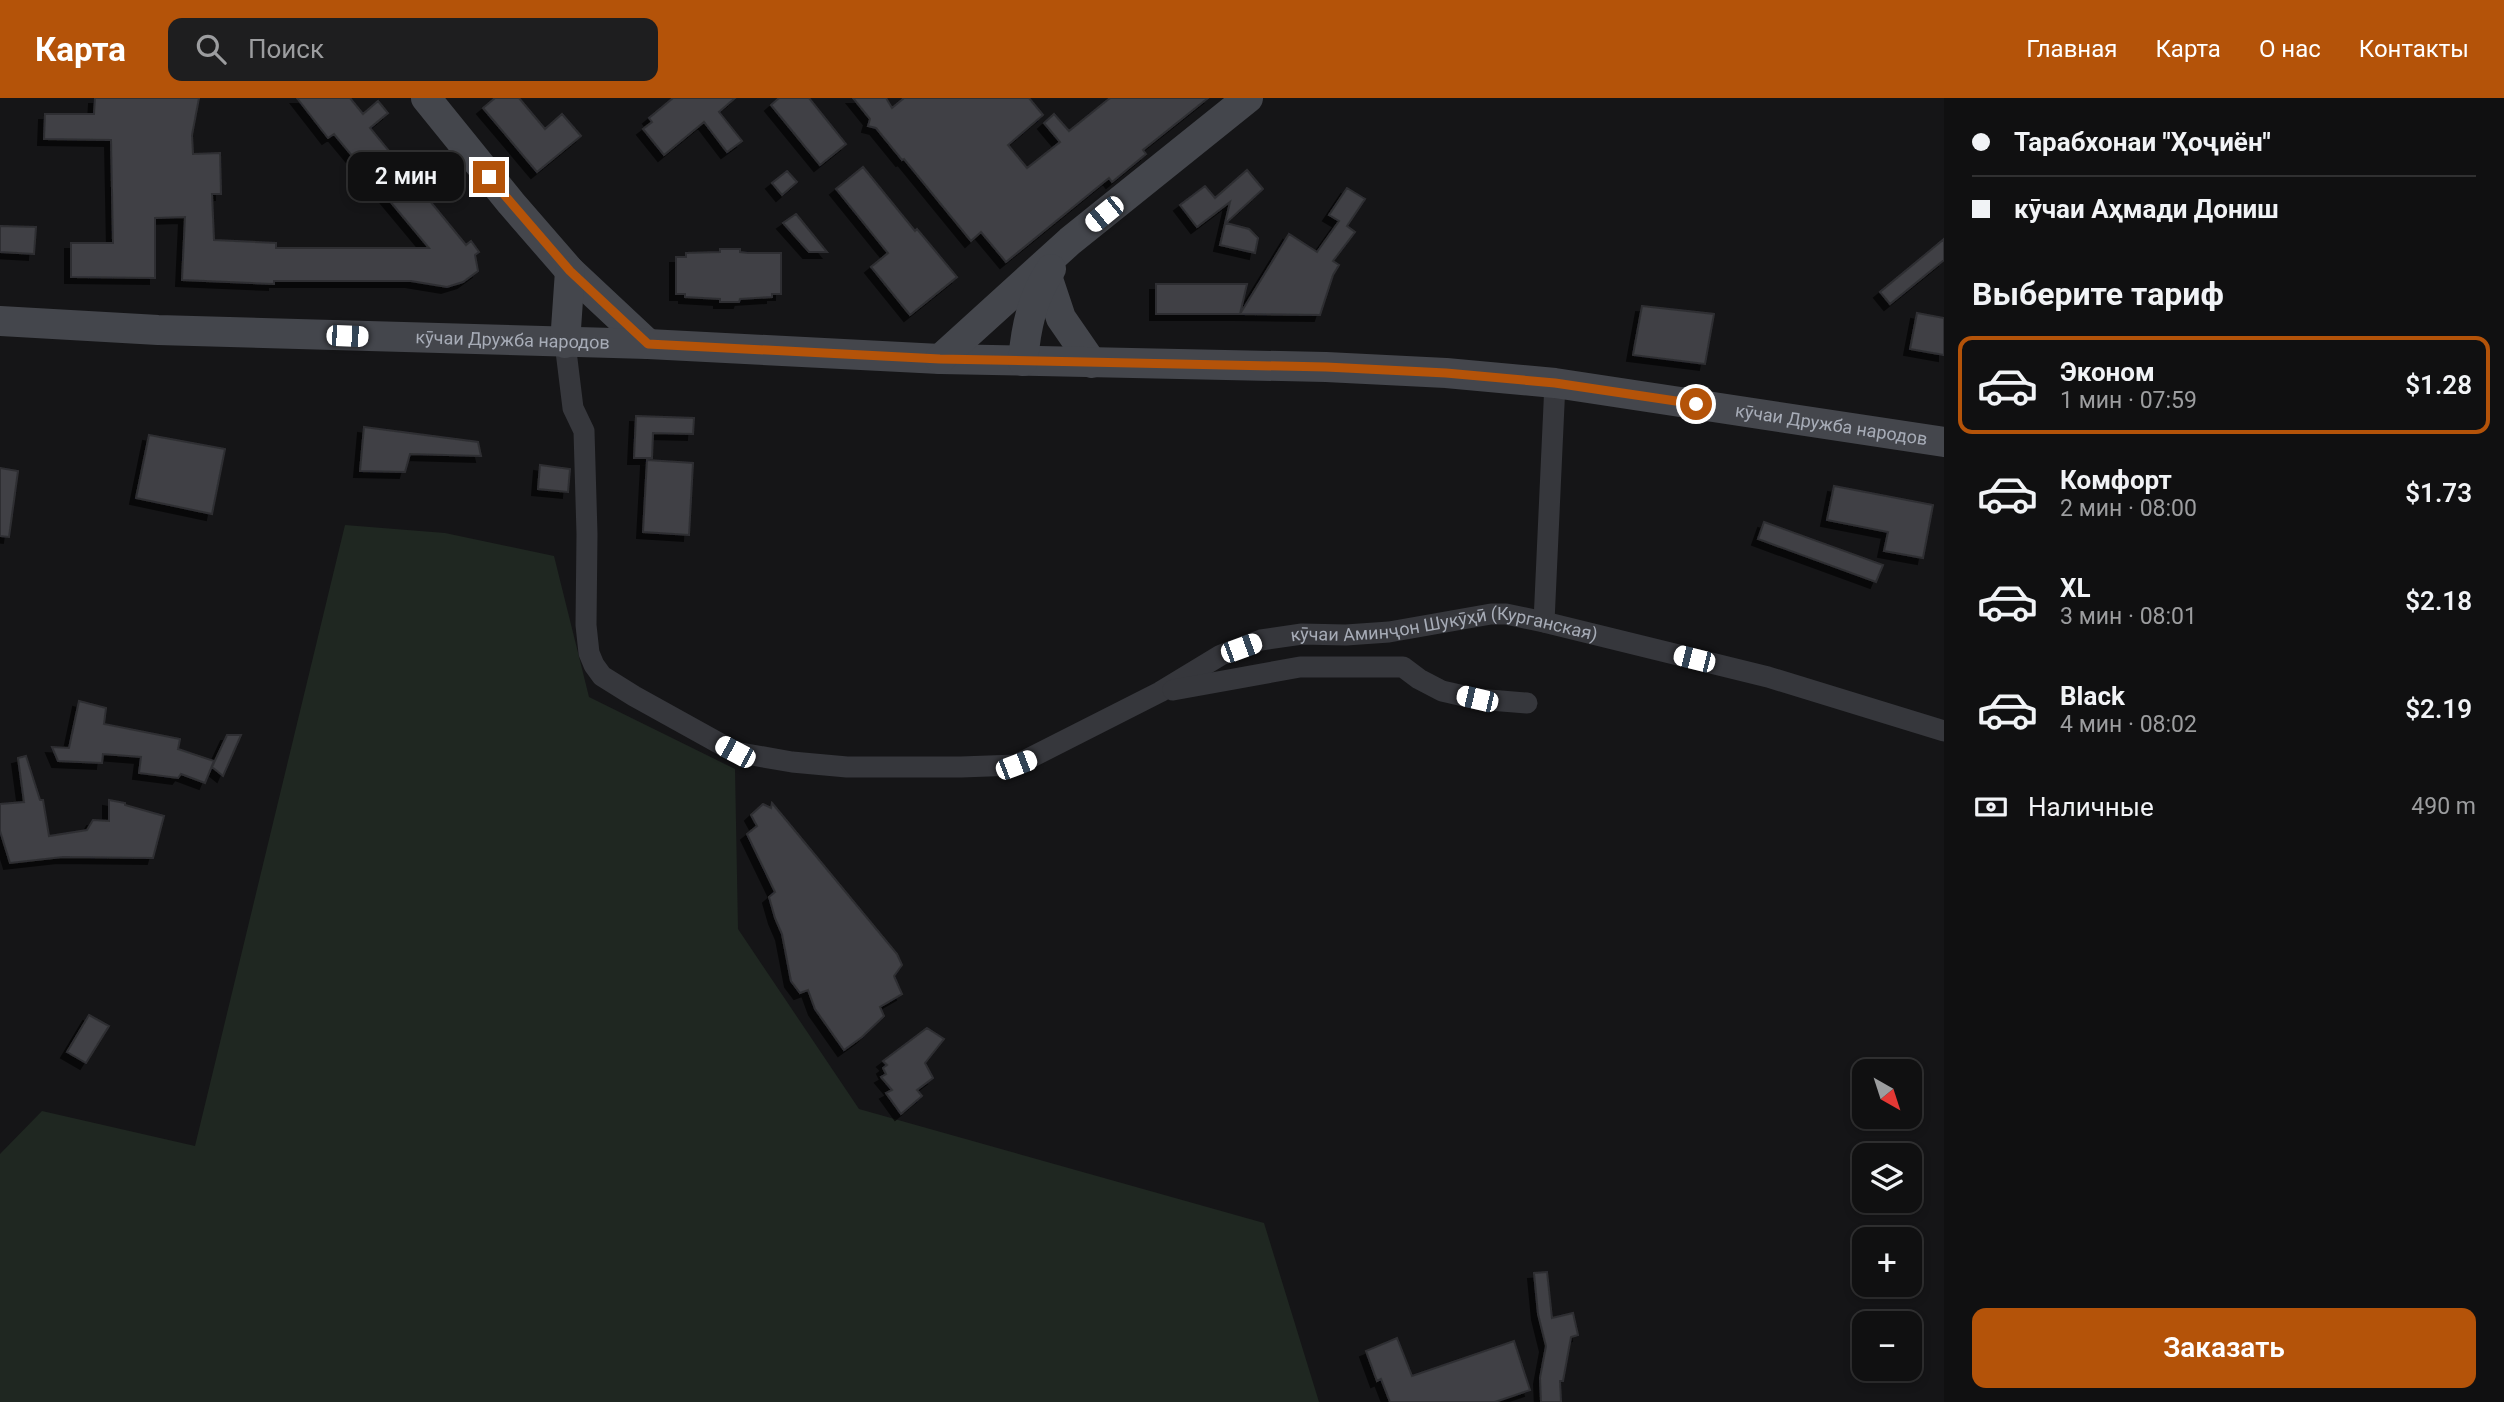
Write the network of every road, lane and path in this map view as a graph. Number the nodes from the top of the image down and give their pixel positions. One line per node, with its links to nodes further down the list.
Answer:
1 (426, 98): 4 (main road)
2 (1248, 98): 3 (main road)
3 (1070, 241): 5 (main road); 9 (main road)
4 (570, 271): 7 (main road); 8 (main road)
5 (1047, 276): 10 (main road); 11 (main road)
6 (0, 321): 7 (main road, кӯчаи Дружба народов)
7 (565, 343): 8 (main road, кӯчаи Дружба народов); 15 (street, кӯчаи Аминҷон Шукӯҳӣ (Курганская))
8 (648, 344): 9 (main road, кӯчаи Дружба народов)
9 (940, 359): 10 (main road, кӯчаи Дружба народов)
10 (1023, 361): 11 (main road, кӯчаи Дружба народов)
11 (1092, 363): 12 (main road, кӯчаи Дружба народов)
12 (1555, 383): 13 (main road, кӯчаи Дружба народов); 14 (street)
13 (1944, 442)
14 (1544, 622): 15 (street, кӯчаи Аминҷон Шукӯҳӣ (Курганская)); 17 (street, кӯчаи Аминҷон Шукӯҳӣ (Курганская))
15 (1160, 692): 16 (street)
16 (1527, 703)
17 (1944, 731)

